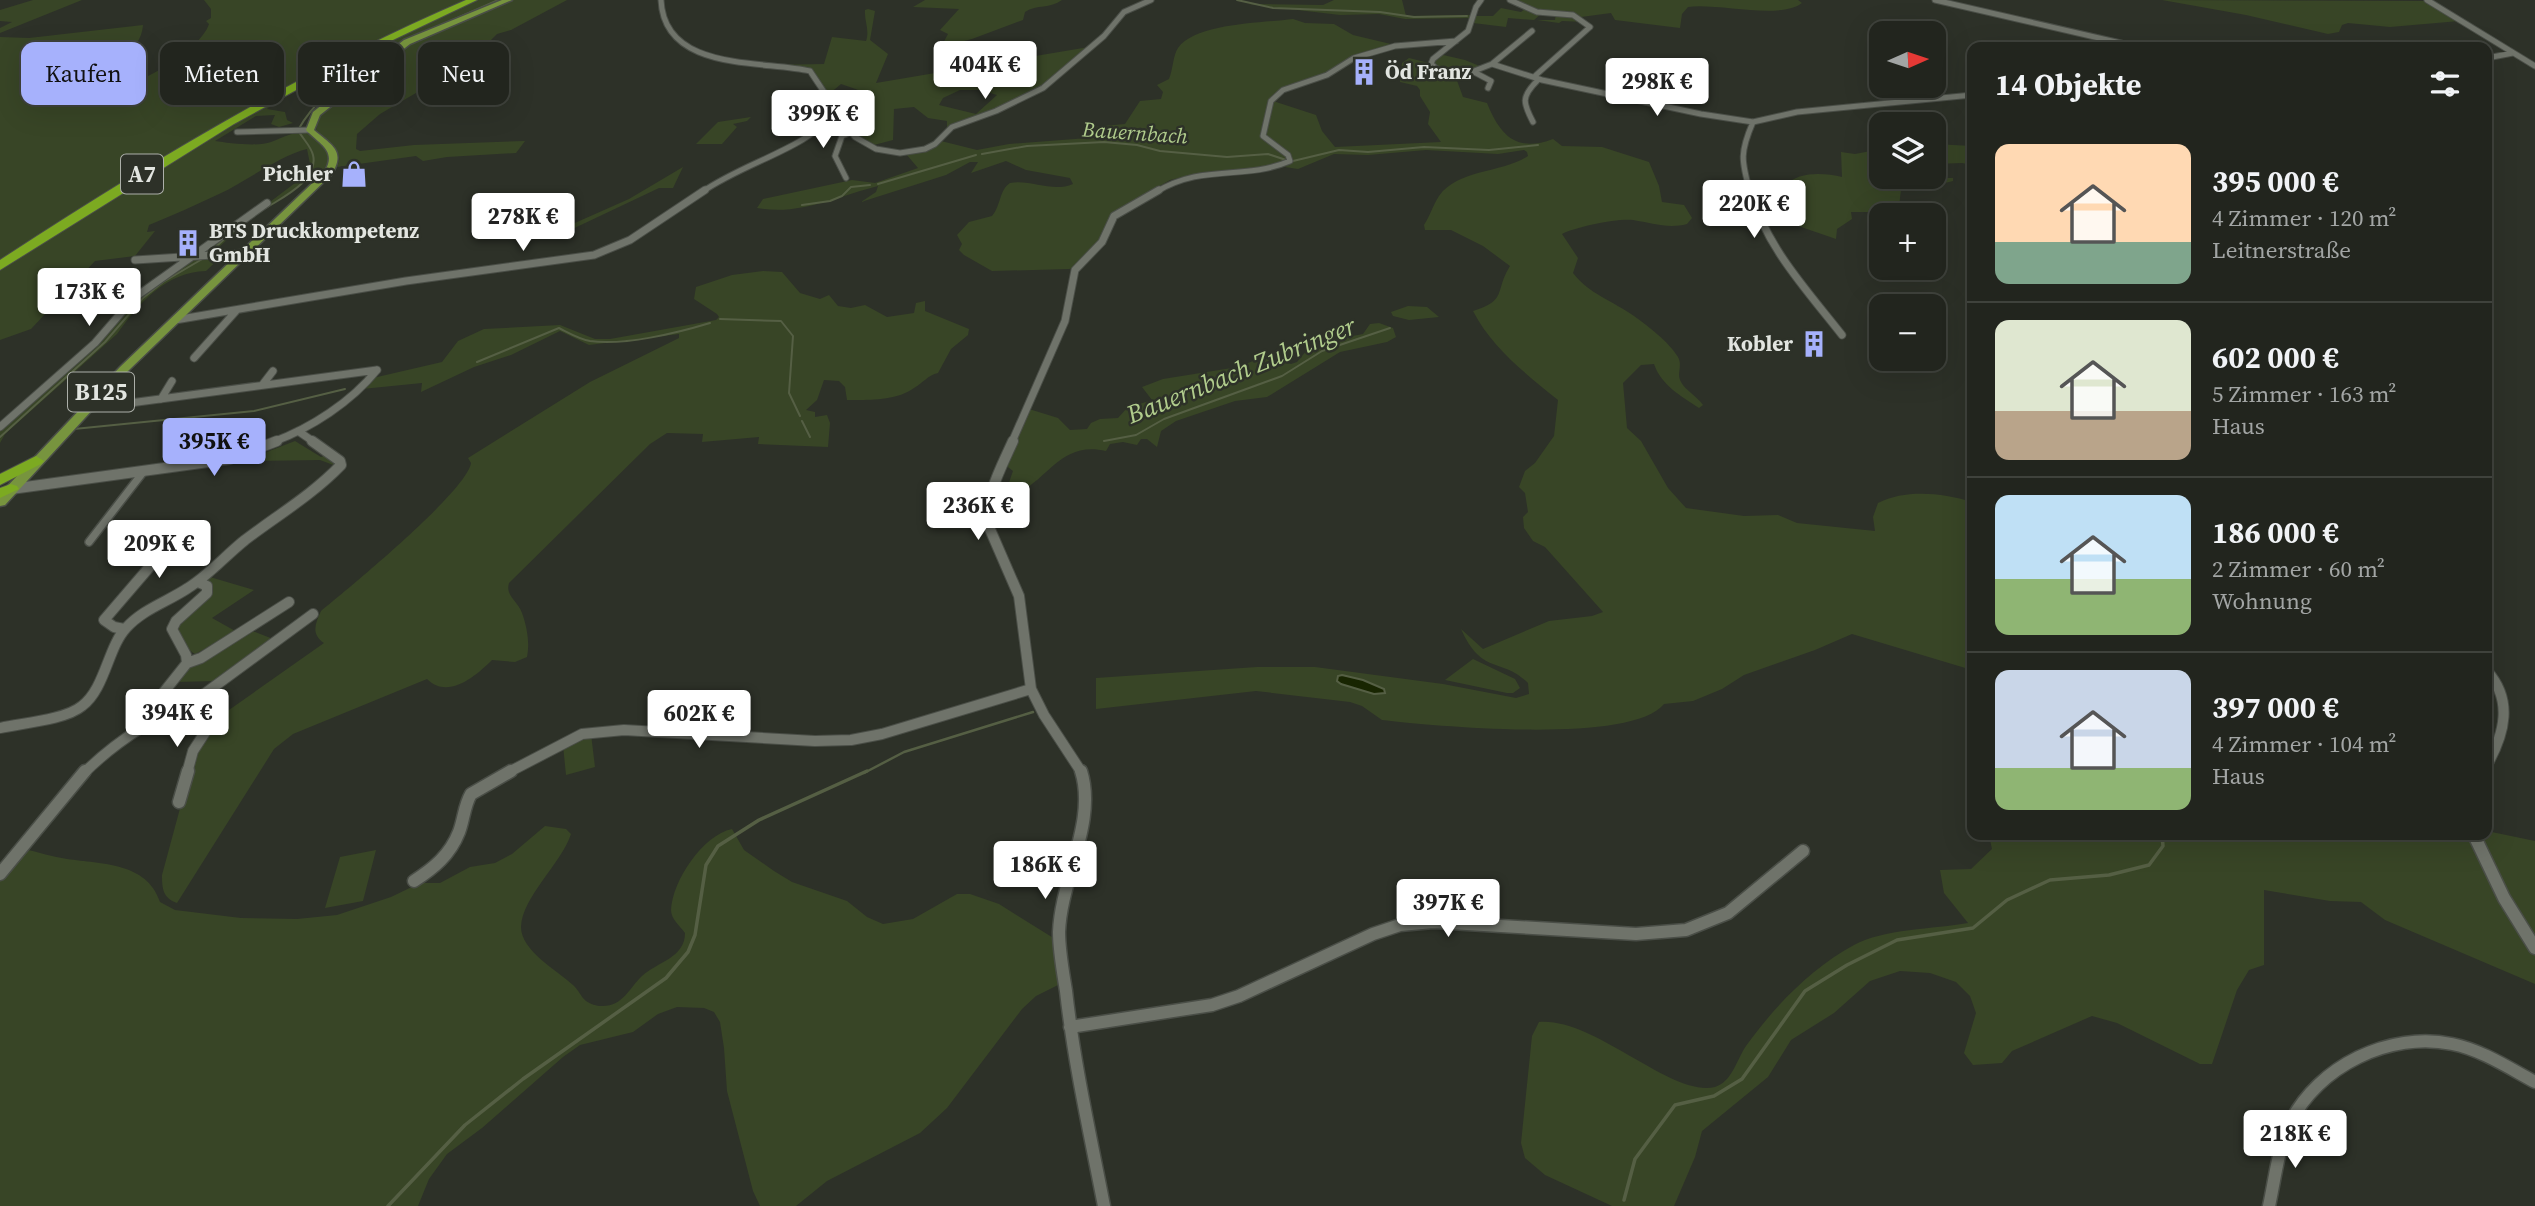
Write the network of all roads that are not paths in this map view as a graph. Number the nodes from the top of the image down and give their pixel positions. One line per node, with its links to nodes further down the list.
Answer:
1 (464, 0): 31 (highway, A7)
2 (473, 0): 33 (highway, A7)
3 (508, 0): 24 (main road)
4 (661, 0): 21 (street)
5 (1151, 0): 26 (street)
6 (1481, 0): 11 (street)
7 (1511, 0): 18 (street)
8 (1935, 0): 12 (street)
9 (2427, 0): 13 (street)
10 (1532, 31): 15 (street)
11 (1456, 41): 17 (street); 56 (street)
12 (2116, 42)
13 (2513, 53): 14 (street); 16 (street)
14 (2492, 57)
15 (1492, 64): 17 (street); 18 (street)
16 (2535, 66)
17 (1474, 72): 19 (street)
18 (1536, 79): 22 (street); 23 (street)
19 (1488, 88)
20 (1967, 96): 23 (street)
21 (835, 119): 26 (street); 34 (street)
22 (1533, 122)
23 (1753, 122): 36 (street)
24 (305, 130): 25 (street); 29 (main road, B125)
25 (237, 132)
26 (849, 133): 27 (street)
27 (846, 178)
28 (267, 203): 30 (street)
29 (244, 253): 30 (street); 35 (main road, B125)
30 (198, 256): 32 (street); 43 (street)
31 (0, 258)
32 (135, 260)
33 (0, 267)
34 (236, 312): 35 (street); 37 (street)
35 (177, 320): 42 (main road, B125)
36 (1842, 335)
37 (194, 358)
38 (273, 371): 40 (street)
39 (172, 381): 41 (street)
40 (263, 384): 41 (street); 44 (street)
41 (162, 399): 42 (street)
42 (85, 409): 45 (main road, B125)
43 (0, 427)
44 (298, 430): 46 (street); 50 (street)
45 (36, 461): 47 (highway)
46 (145, 470): 47 (street); 49 (street)
47 (2, 490)
48 (177, 535): 53 (street)
49 (89, 542)
50 (198, 582): 53 (street); 54 (street)
51 (289, 602): 54 (street)
52 (313, 614): 57 (street)
53 (124, 629): 59 (street)
54 (187, 663): 58 (street)
55 (2492, 678): 60 (street)
56 (1031, 689): 65 (street); 67 (street)
57 (195, 705): 58 (street); 61 (street)
58 (148, 726): 64 (street)
59 (0, 728)
60 (2492, 753)
61 (179, 802)
62 (2476, 840): 66 (street)
63 (1803, 851): 67 (street)
64 (0, 874)
65 (414, 881)
66 (2535, 948)
67 (1070, 1027): 69 (street)
68 (2535, 1082): 70 (street)
69 (1104, 1206)
70 (2269, 1206)

